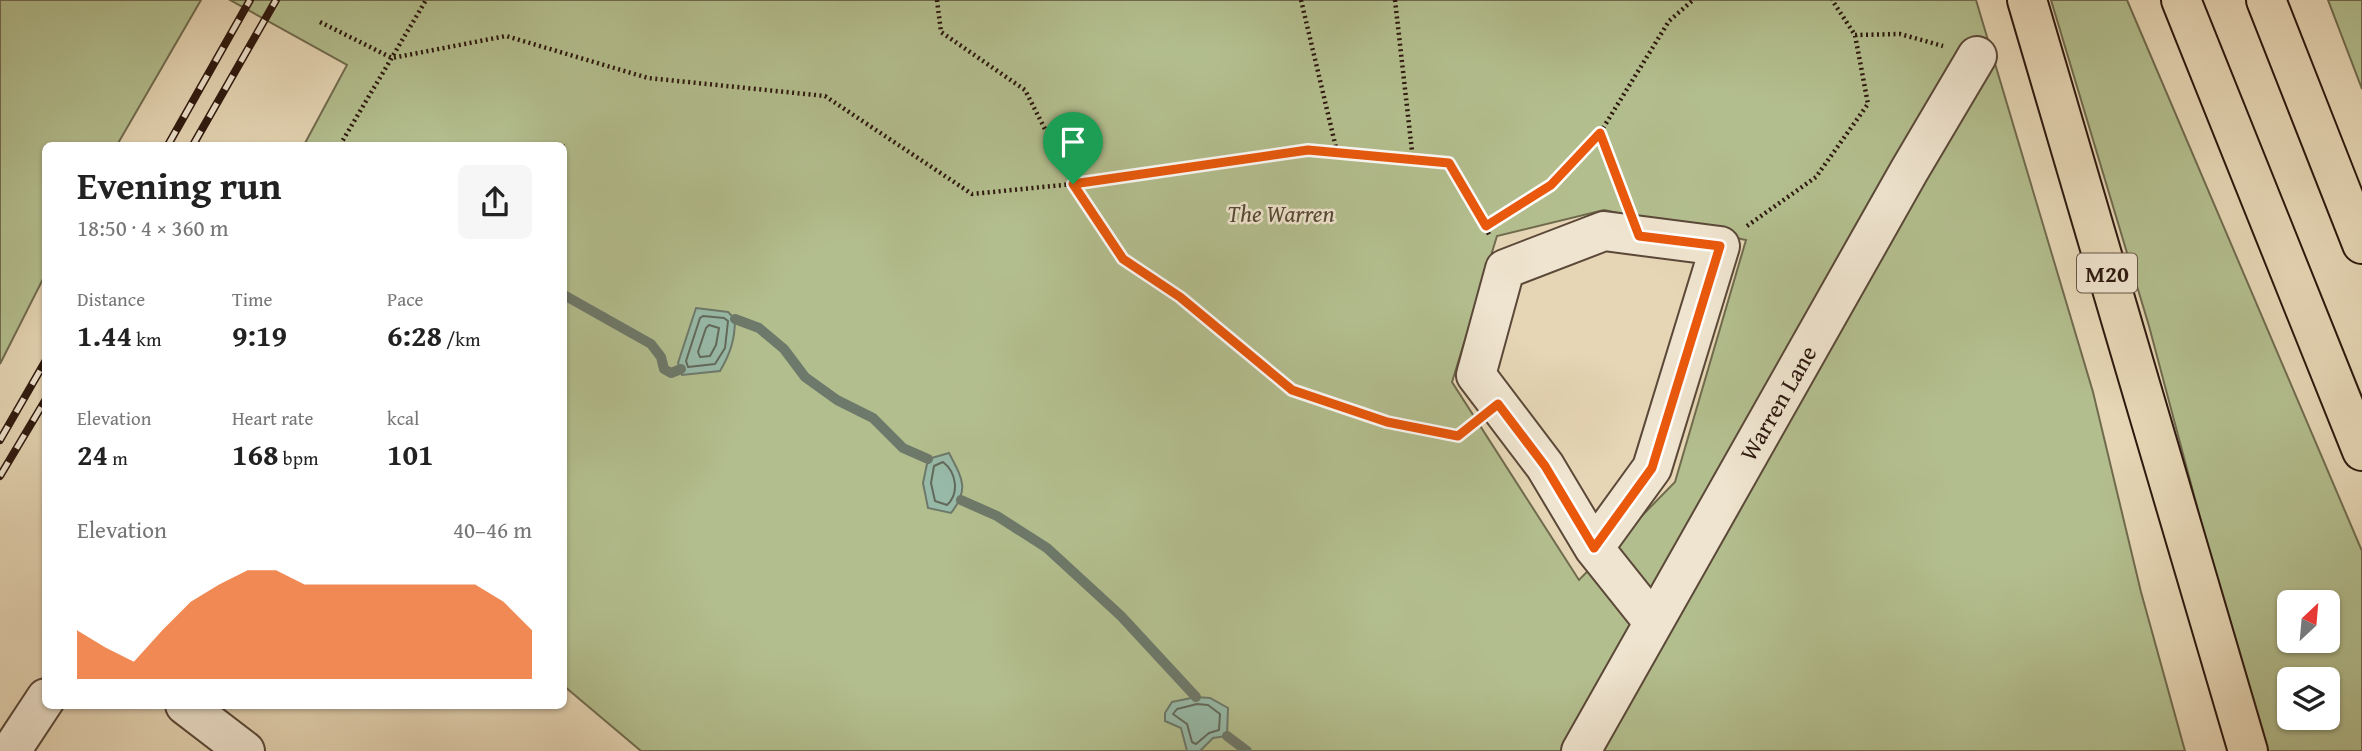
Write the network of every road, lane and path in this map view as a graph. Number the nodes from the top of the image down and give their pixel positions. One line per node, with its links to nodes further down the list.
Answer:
1 (426, 0): 13 (path)
2 (937, 0): 18 (path)
3 (1301, 0): 16 (path)
4 (1395, 0): 17 (path)
5 (1693, 0): 14 (path)
6 (1832, 0): 11 (path)
7 (2027, 0): 33 (highway, M20)
8 (2180, 0): 25 (highway)
9 (2266, 0): 21 (highway)
10 (320, 22): 13 (path)
11 (1855, 35): 12 (path); 22 (path)
12 (1977, 56): 27 (street, Warren Lane)
13 (392, 58): 15 (path); 18 (path)
14 (1600, 133): 19 (path); 20 (path)
15 (342, 142)
16 (1338, 153): 17 (path); 18 (path)
17 (1413, 160): 19 (path)
18 (1073, 184): 24 (path)
19 (1486, 226): 23 (path)
20 (1639, 236): 22 (street); 23 (street)
21 (2362, 244)
22 (1720, 246): 26 (street)
23 (1505, 269): 24 (street)
24 (1498, 404): 26 (street)
25 (2362, 452)
26 (1594, 548): 27 (street)
27 (1653, 622): 32 (street, Warren Lane)
28 (42, 704): 30 (street)
29 (191, 709): 31 (street)
30 (11, 751)
31 (245, 751)
32 (1580, 751)
33 (2248, 751)

